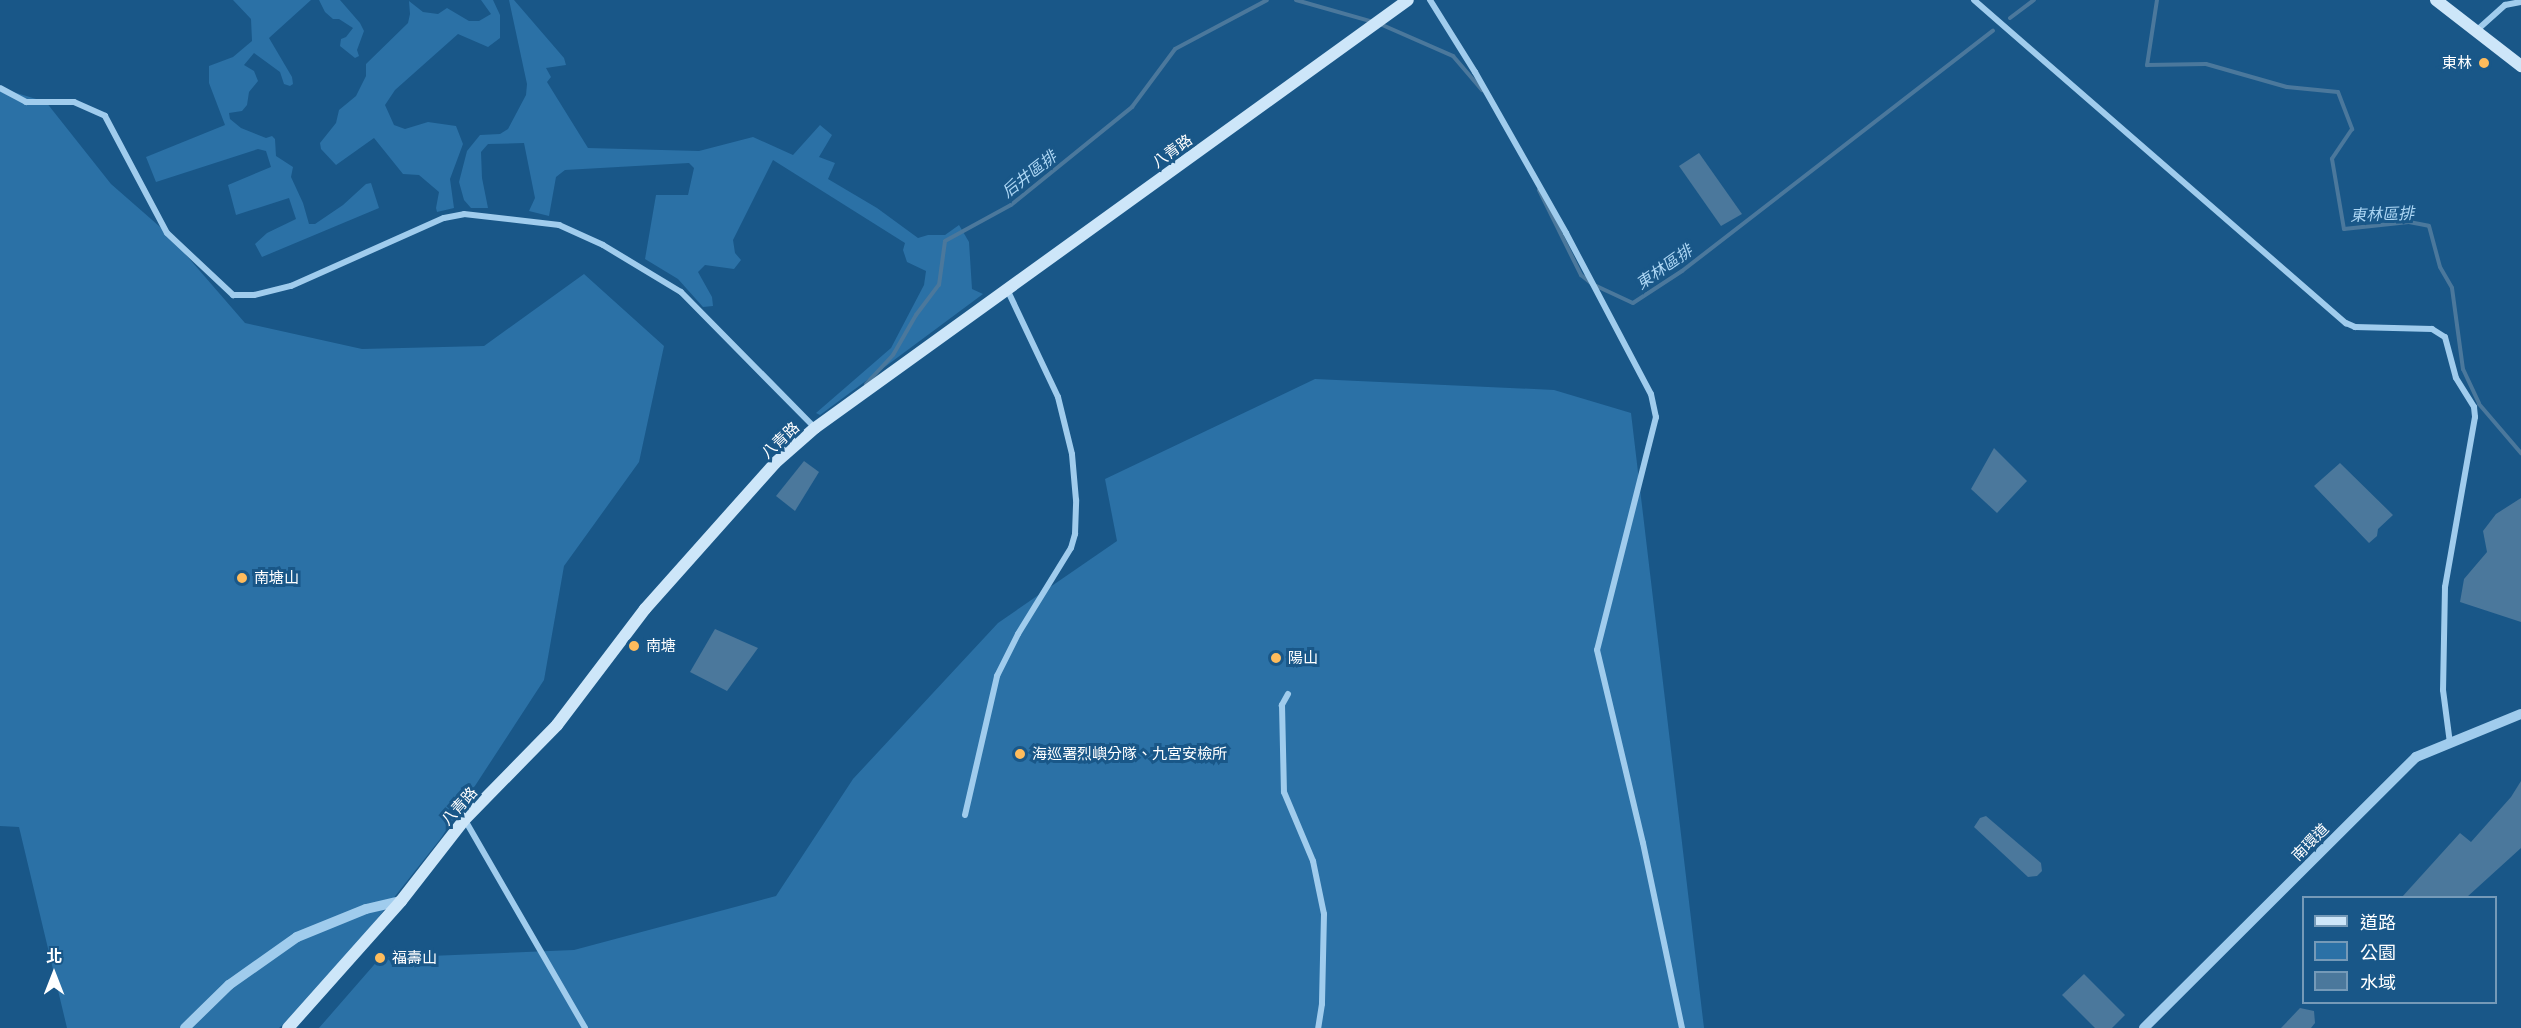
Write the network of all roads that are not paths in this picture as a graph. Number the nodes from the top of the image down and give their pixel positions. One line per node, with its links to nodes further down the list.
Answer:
1 (1408, 0): 9 (main road, 八青路)
2 (1430, 0): 21 (street)
3 (1974, 0): 13 (street)
4 (2436, 0): 6 (main road)
5 (2521, 2): 6 (street)
6 (2476, 31): 7 (main road)
7 (2521, 66)
8 (0, 88): 10 (street)
9 (1006, 288): 10 (main road, 八青路); 14 (street)
10 (815, 428): 15 (main road, 八青路)
11 (1288, 694): 20 (street)
12 (2521, 714): 13 (street, 南環道)
13 (2450, 743): 22 (street, 南環道)
14 (965, 815)
15 (464, 820): 16 (main road, 八青路); 19 (street)
16 (401, 901): 17 (street); 18 (main road, 八青路)
17 (185, 1028)
18 (288, 1028)
19 (585, 1028)
20 (1318, 1028)
21 (1682, 1028)
22 (2144, 1028)

